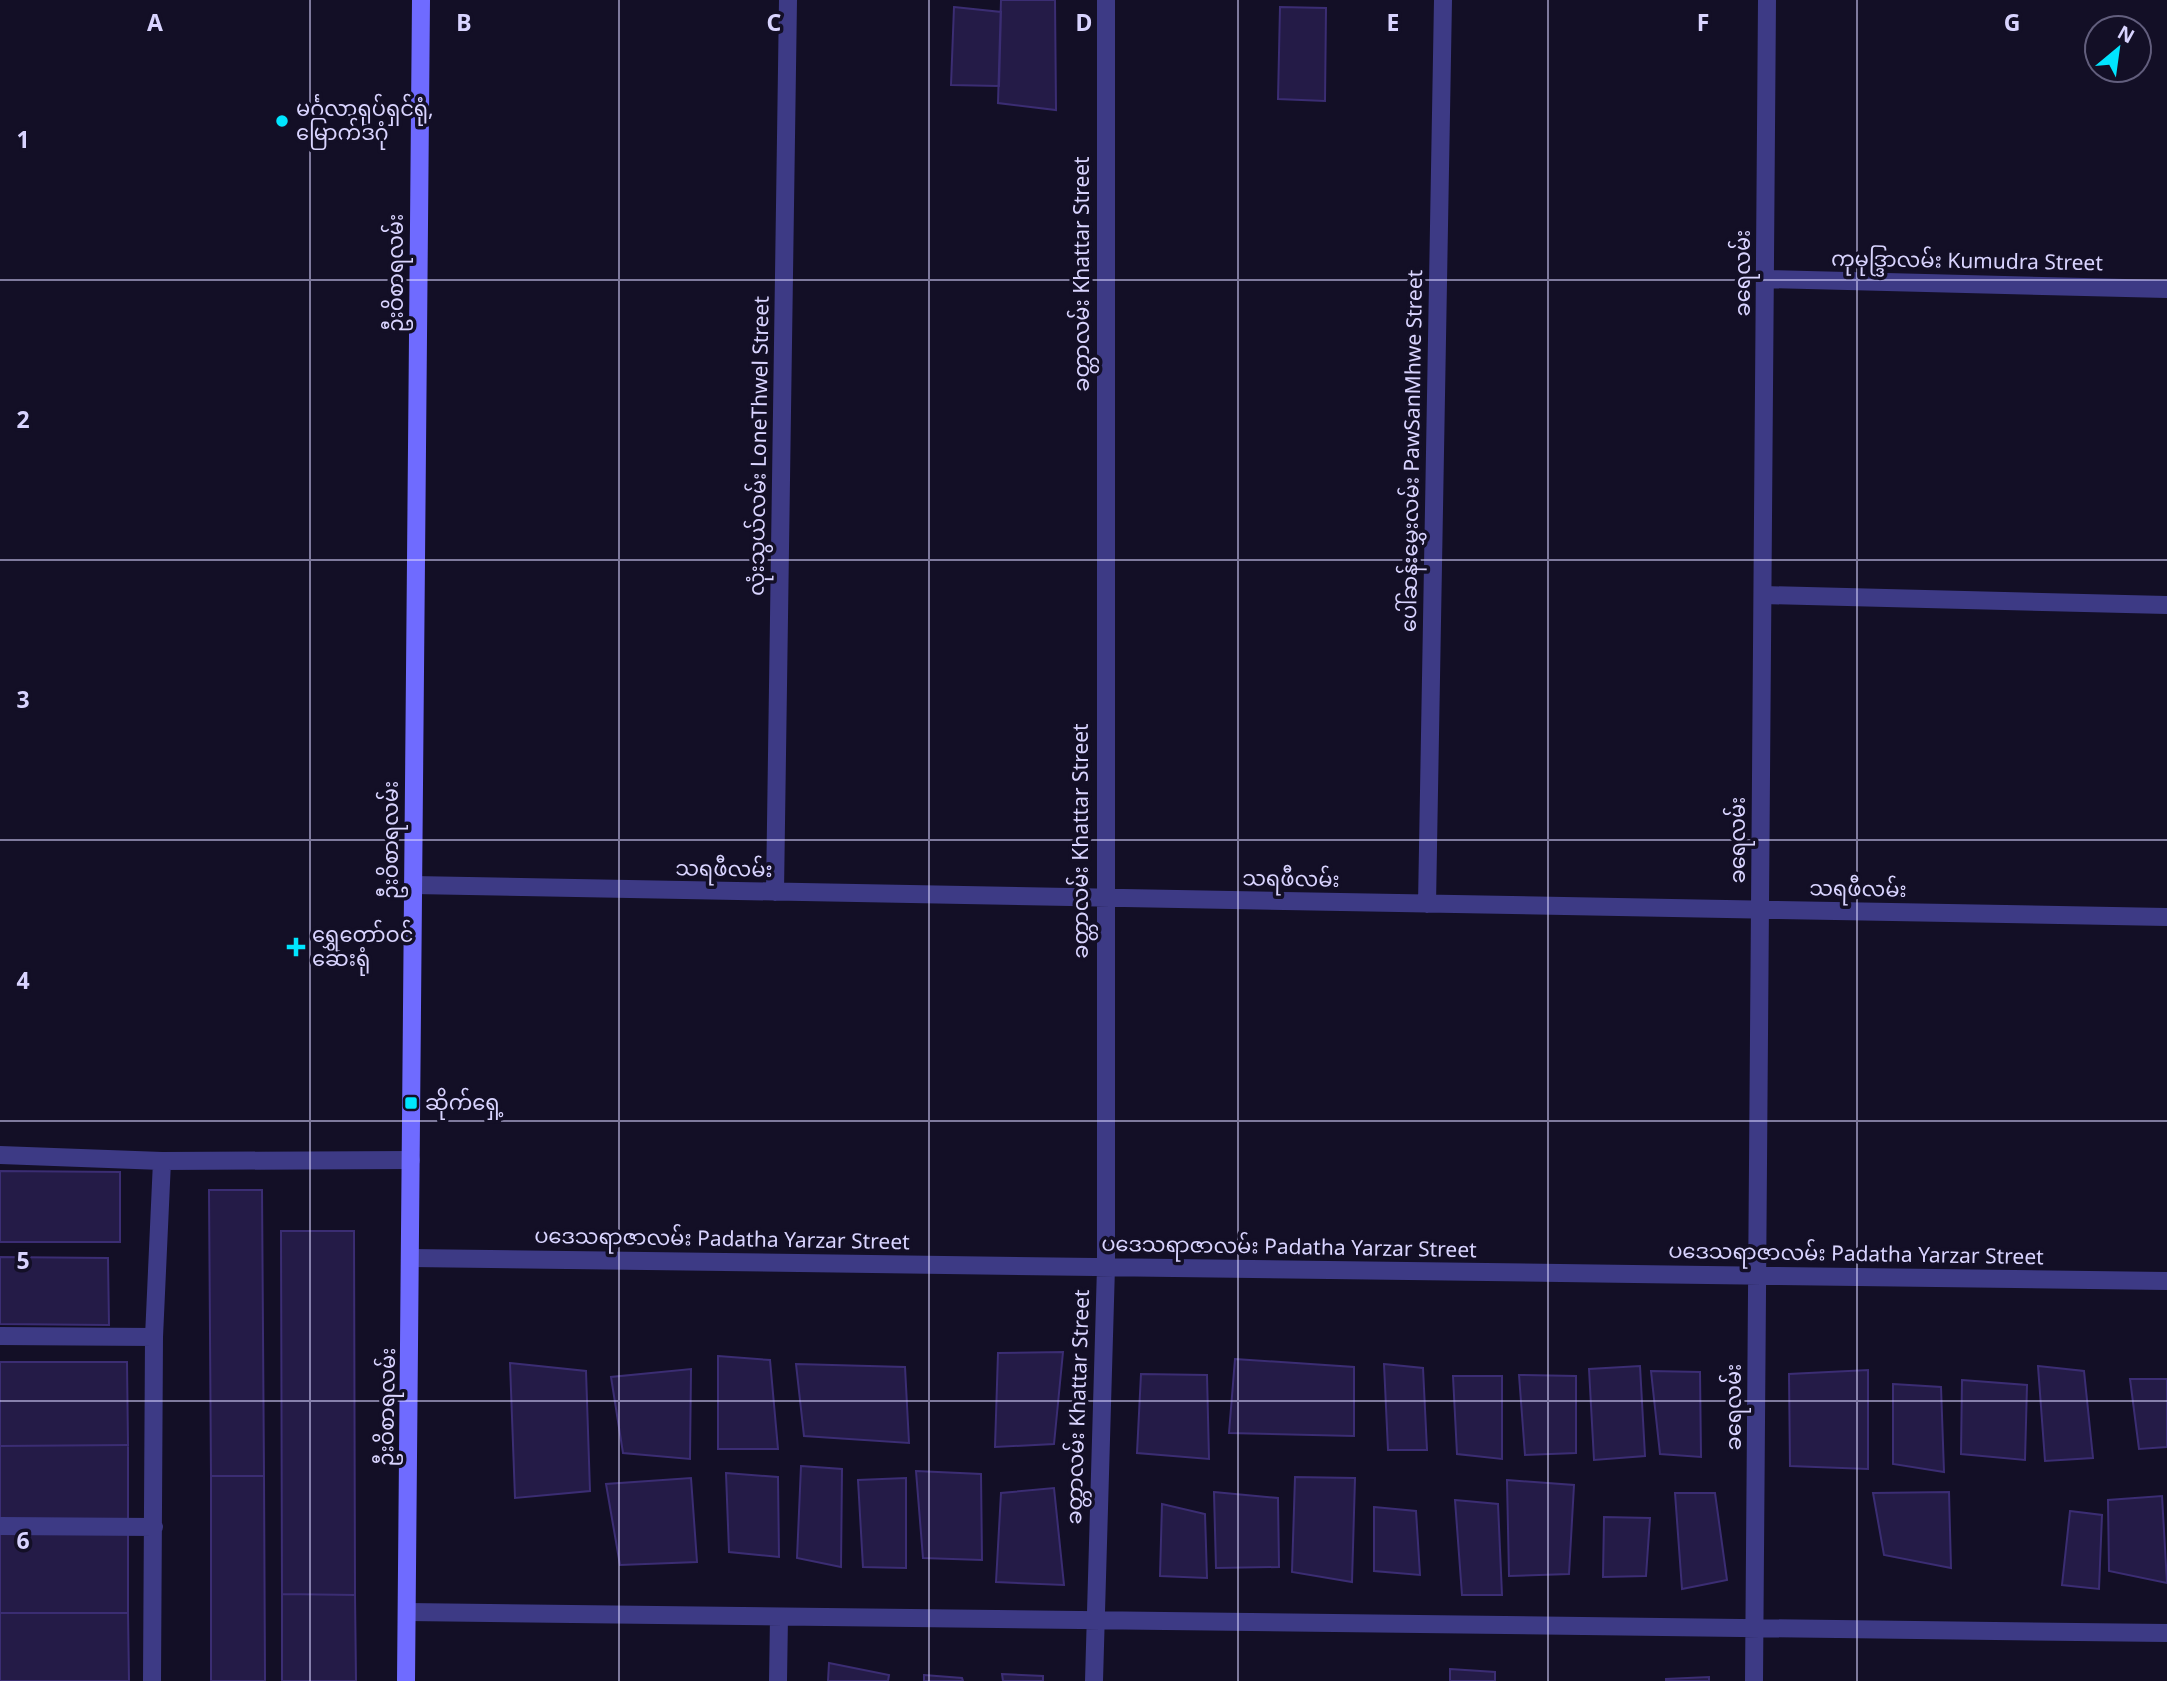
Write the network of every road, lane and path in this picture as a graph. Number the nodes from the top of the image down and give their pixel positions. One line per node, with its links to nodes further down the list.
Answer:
1 (421, 0): 10 (main road, ဦးဝိစာရလမ်း)
2 (788, 0): 11 (street, လုံးသွယ်လမ်း LoneThwel Street)
3 (1106, 0): 12 (street, ခတ္တာလမ်း Khattar Street)
4 (1443, 0): 13 (street, ပေါ်ဆန်းမွှေးလမ်း PawSanMhwe Street)
5 (1768, 0): 6 (street, ခရေလမ်း)
6 (1765, 279): 7 (street, ကုမုဒ္ဒြာလမ်း Kumudra Street); 8 (street, ခရေလမ်း)
7 (2167, 289)
8 (1763, 595): 9 (street); 14 (street, ခရေလမ်း)
9 (2167, 605)
10 (414, 886): 11 (street, သရဖီလမ်း); 17 (main road, ဦးဝိစာရလမ်း)
11 (775, 892): 12 (street, သရဖီလမ်း)
12 (1104, 898): 13 (street, သရဖီလမ်း); 20 (street, ခတ္တာလမ်း Khattar Street)
13 (1427, 904): 14 (street, သရဖီလမ်း)
14 (1760, 910): 15 (street, သရဖီလမ်း); 21 (street, ခရေလမ်း)
15 (2167, 917)
16 (0, 1155): 18 (street)
17 (411, 1160): 18 (street); 19 (main road, ဦးဝိစာရလမ်း)
18 (162, 1161): 24 (street)
19 (411, 1258): 20 (street, ပဒေသရာဇာလမ်း Padatha Yarzar Street); 27 (main road, ဦးဝိစာရလမ်း)
20 (1106, 1267): 21 (street, ပဒေသရာဇာလမ်း Padatha Yarzar Street); 29 (street, ခတ္တာလမ်း Khattar Street)
21 (1758, 1275): 22 (street, ပဒေသရာဇာလမ်း Padatha Yarzar Street); 30 (street, ခရေလမ်း)
22 (2167, 1280)
23 (0, 1336): 24 (street)
24 (154, 1337): 26 (street)
25 (0, 1526): 26 (street)
26 (154, 1527): 32 (street)
27 (407, 1612): 28 (street); 33 (main road, ဦးဝိစာရလမ်း)
28 (779, 1617): 29 (street); 34 (street)
29 (1094, 1620): 30 (street); 35 (street, ခတ္တာလမ်း Khattar Street)
30 (1755, 1628): 31 (street); 36 (street, ခရေလမ်း)
31 (2167, 1633)
32 (152, 1681)
33 (406, 1681)
34 (778, 1681)
35 (1094, 1681)
36 (1754, 1681)

